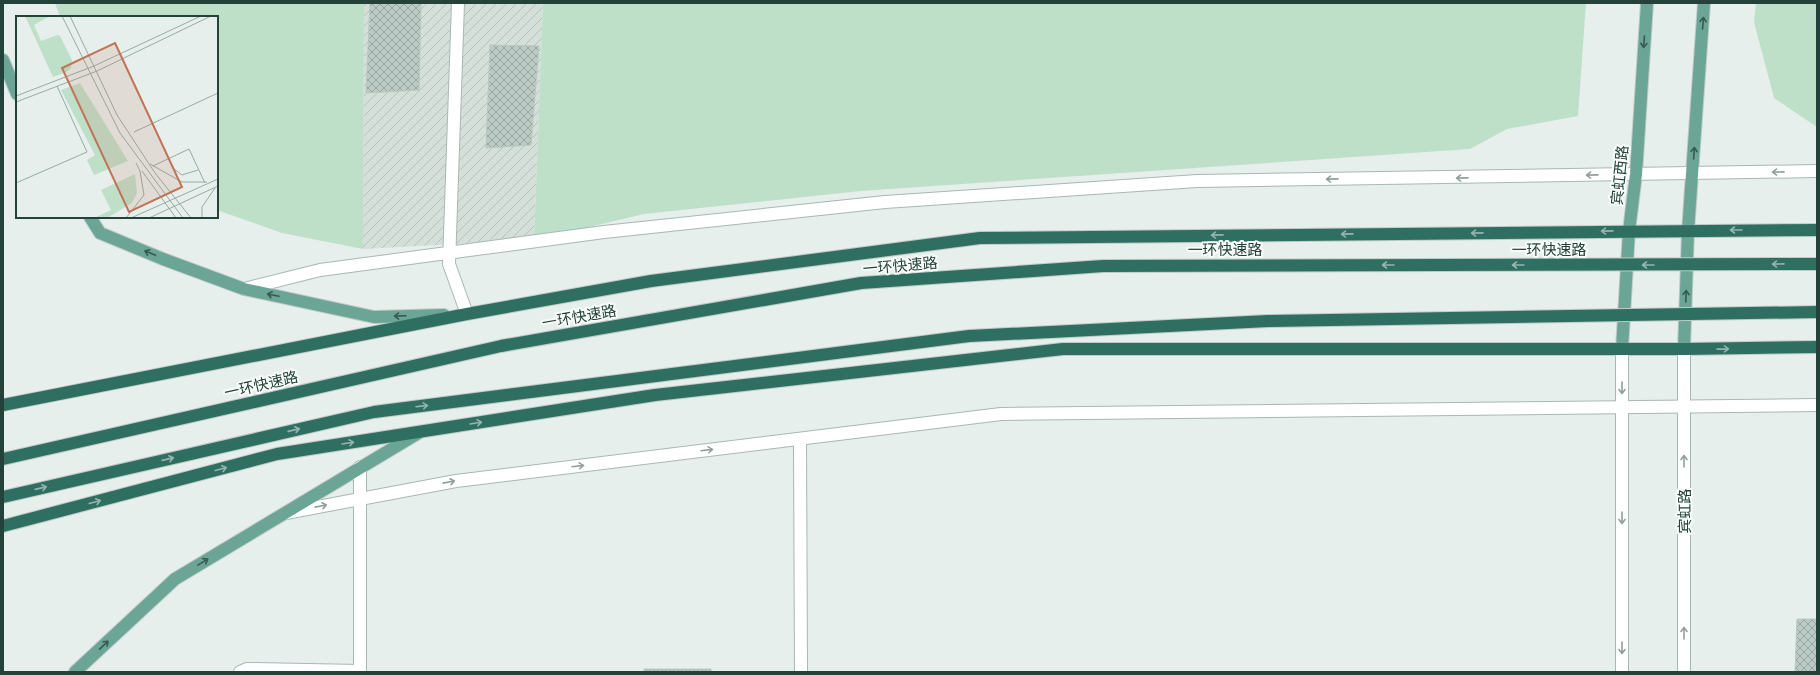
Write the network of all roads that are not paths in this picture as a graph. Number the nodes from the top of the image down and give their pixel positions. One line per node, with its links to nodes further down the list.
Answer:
1 (458, 3): 13 (main road)
2 (1647, 3): 8 (main road, 宾虹西路, one-way to 8)
3 (1704, 3): 7 (main road, one-way to 3)
4 (3, 60): 5 (main road)
5 (16, 92)
6 (1817, 171): 7 (main road, one-way to 7)
7 (1693, 173): 8 (main road); 12 (main road)
8 (1636, 174): 11 (main road, 宾虹西路); 13 (main road, one-way to 13)
9 (91, 218): 15 (main road, one-way to 9)
10 (1817, 230): 12 (highway, one-way to 12)
11 (1629, 231): 12 (highway); 17 (highway, one-way to 17); 19 (main road, 宾虹西路)
12 (1688, 231): 20 (main road, one-way to 12)
13 (449, 253): 15 (main road); 17 (main road)
14 (1817, 264): 27 (highway, 一环快速路, one-way to 27, bridge)
15 (244, 289): 17 (main road, one-way to 15)
16 (1817, 312): 29 (highway, one-way to 16, bridge)
17 (467, 314): 21 (highway)
18 (1817, 347): 20 (highway, one-way to 18)
19 (1622, 349): 20 (highway); 24 (main road, one-way to 24); 25 (highway, one-way to 19)
20 (1684, 349): 23 (main road, 宾虹路)
21 (3, 405)
22 (1817, 405): 23 (main road)
23 (1684, 407): 24 (main road); 38 (main road, 宾虹路, one-way to 23)
24 (1622, 408): 26 (main road); 37 (main road, one-way to 37)
25 (420, 432): 28 (main road); 32 (highway, one-way to 25)
26 (800, 439): 30 (main road, one-way to 26); 36 (main road)
27 (3, 459)
28 (360, 467): 30 (main road); 31 (main road)
29 (3, 497)
30 (360, 499): 31 (main road, one-way to 30); 33 (main road)
31 (283, 514): 34 (main road, one-way to 31)
32 (3, 526)
33 (360, 671): 35 (main road)
34 (75, 672)
35 (240, 672)
36 (801, 672)
37 (1622, 672)
38 (1684, 672)

